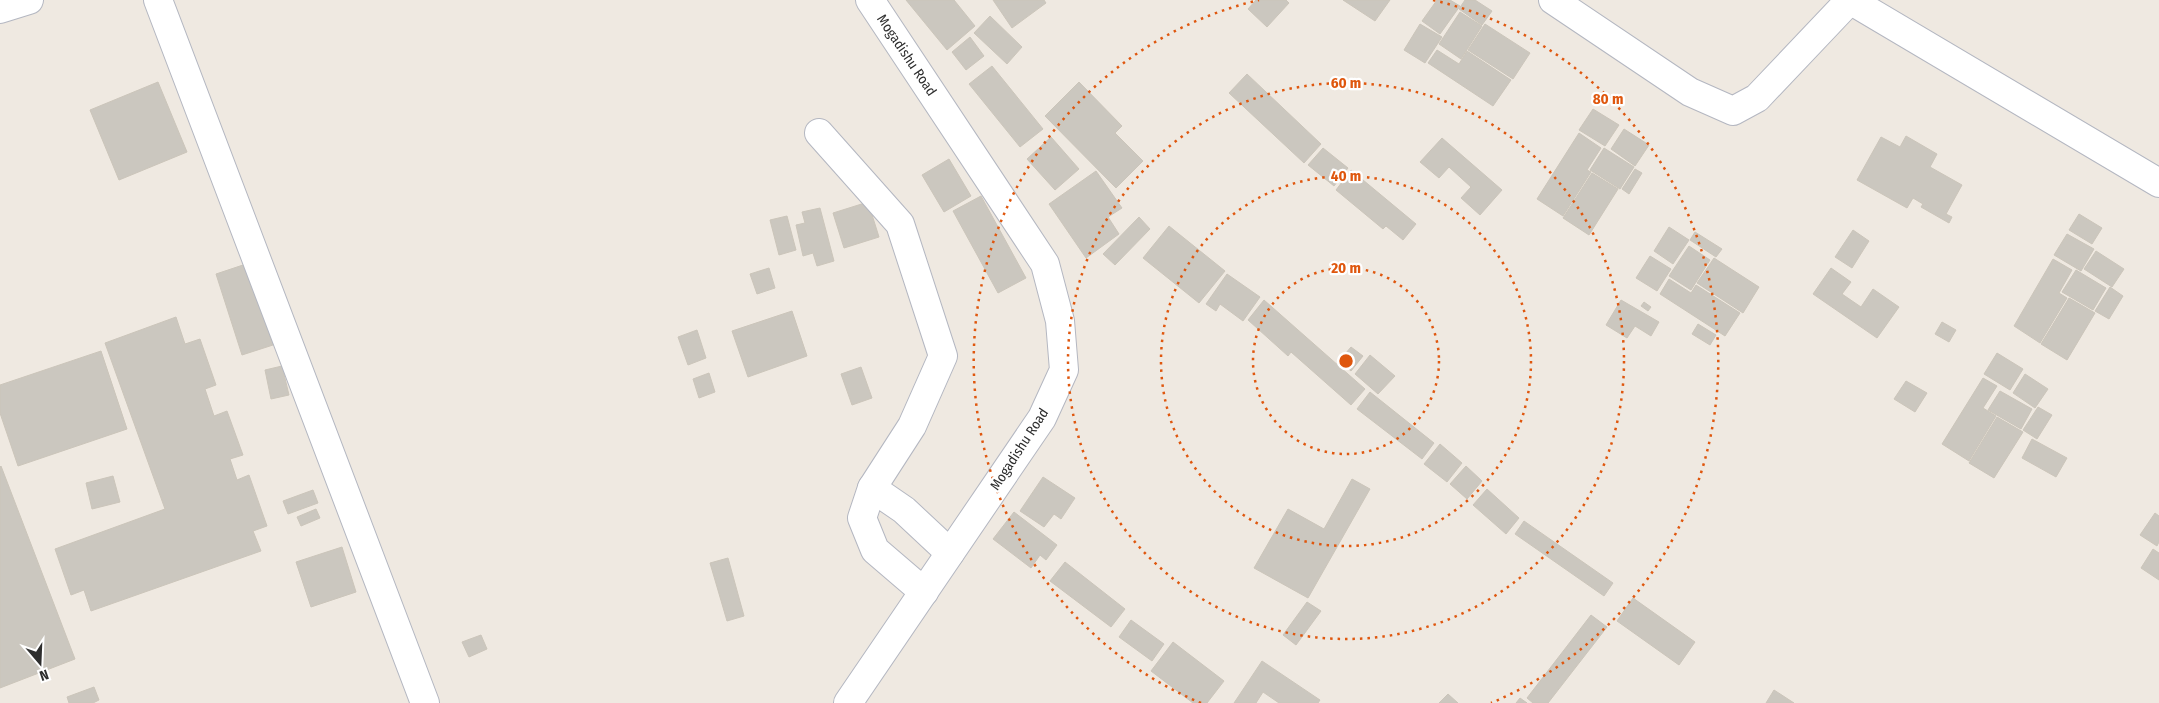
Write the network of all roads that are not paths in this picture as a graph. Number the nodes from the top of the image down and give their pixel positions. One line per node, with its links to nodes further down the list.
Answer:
1 (29, 0): 6 (street)
2 (158, 0): 12 (street)
3 (870, 0): 10 (street, Mogadishu Road)
4 (1553, 0): 5 (street)
5 (1849, 0): 8 (street)
6 (0, 9)
7 (819, 133): 9 (street)
8 (2159, 183)
9 (872, 488): 10 (street); 11 (street)
10 (950, 553): 11 (street, Mogadishu Road)
11 (924, 592): 13 (street, Mogadishu Road)
12 (425, 703)
13 (848, 703)

